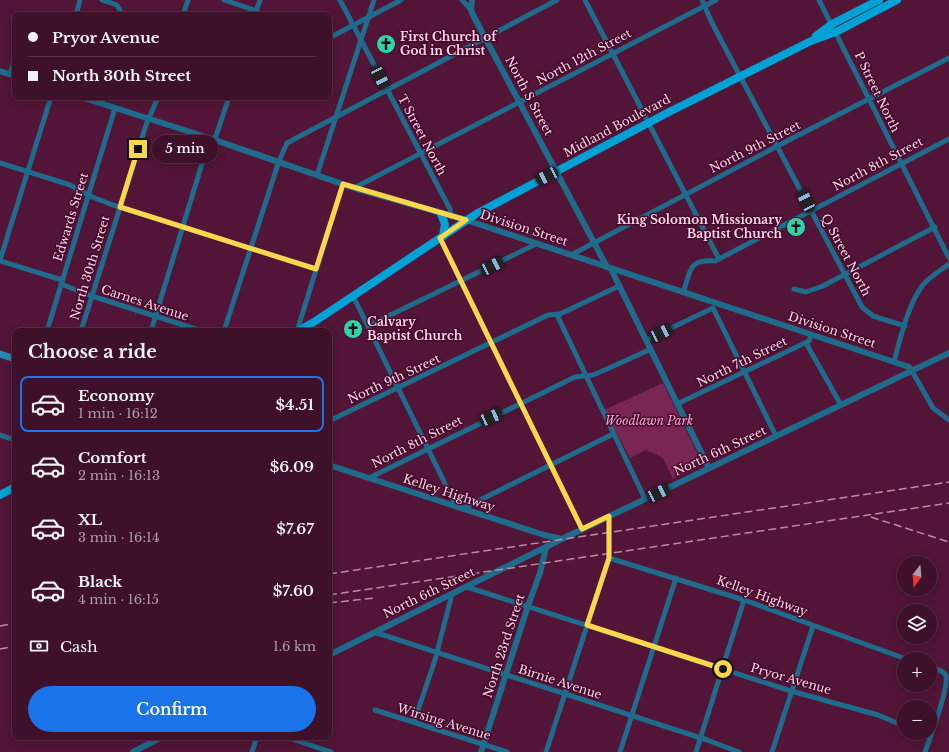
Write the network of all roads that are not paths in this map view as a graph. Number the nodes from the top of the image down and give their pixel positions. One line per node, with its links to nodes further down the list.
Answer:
1 (80, 0): 20 (street)
2 (102, 0): 21 (street)
3 (188, 0): 22 (street)
4 (224, 0): 23 (street)
5 (260, 0): 24 (street)
6 (340, 0): 27 (street, T Street North)
7 (374, 0): 25 (street)
8 (401, 0): 25 (street)
9 (462, 0): 19 (street, North S Street)
10 (472, 0): 19 (street)
11 (556, 0): 30 (street)
12 (585, 0): 33 (street)
13 (702, 0): 18 (street, Q Street North)
14 (716, 0): 18 (street, North 12th Street)
15 (819, 0): 26 (street, P Street North)
16 (879, 0): 26 (main road, Midland Boulevard)
17 (897, 0): 28 (main road, Midland Boulevard)
18 (705, 6): 33 (street, North 12th Street); 37 (street, Q Street North)
19 (471, 10): 30 (street, North S Street)
20 (77, 12)
21 (120, 12)
22 (184, 12)
23 (254, 12)
24 (256, 12)
25 (368, 17): 27 (street); 31 (street)
26 (832, 24): 28 (street, P Street North); 32 (main road, Midland Boulevard)
27 (354, 25): 29 (street); 31 (street, T Street North)
28 (836, 32): 32 (main road, Midland Boulevard); 43 (street, P Street North)
29 (332, 36)
30 (485, 37): 38 (street); 44 (street, North S Street)
31 (361, 40): 38 (street, T Street North); 46 (street)
32 (811, 41): 37 (main road, Midland Boulevard)
33 (611, 53): 44 (street, North 12th Street); 48 (street)
34 (949, 58): 43 (street, North 9th Street)
35 (0, 71): 36 (street)
36 (12, 75)
37 (740, 76): 48 (main road, Midland Boulevard); 51 (street, Q Street North)
38 (387, 89): 46 (street); 52 (street, T Street North)
39 (50, 100): 57 (street)
40 (90, 100): 45 (street, Division Street)
41 (157, 100): 47 (street, North 30th Street)
42 (228, 100): 50 (street)
43 (870, 100): 51 (street, North 9th Street); 55 (street, P Street North)
44 (520, 102): 52 (street, North 12th Street); 56 (street, North S Street)
45 (115, 108): 47 (street, Division Street); 62 (street, Edwards Street)
46 (336, 116): 53 (street); 58 (street)
47 (149, 119): 50 (street, Division Street); 63 (street, North 30th Street)
48 (648, 124): 56 (main road, Midland Boulevard); 61 (street)
49 (949, 138): 55 (street, North 8th Street)
50 (213, 140): 53 (street, Division Street); 68 (street)
51 (777, 147): 61 (street, North 9th Street); 64 (street, Q Street North)
52 (420, 153): 60 (street, North 12th Street); 66 (street, T Street North)
53 (279, 161): 58 (street, Division Street); 73 (street)
54 (0, 163): 57 (street)
55 (902, 163): 64 (street, North 8th Street); 69 (street, P Street North)
56 (557, 171): 67 (main road, Midland Boulevard); 71 (street, North S Street)
57 (28, 172): 62 (street); 77 (street)
58 (317, 175): 59 (street, Division Street)
59 (343, 184): 60 (street, Division Street); 80 (street)
60 (354, 188): 65 (street, Division Street)
61 (685, 194): 71 (street, North 9th Street); 76 (street)
62 (88, 195): 63 (street); 83 (street, Edwards Street)
63 (120, 207): 68 (street); 87 (street, North 30th Street)
64 (811, 211): 76 (street, North 8th Street); 81 (street, Q Street North)
65 (441, 214): 66 (street, Division Street); 70 (main road)
66 (451, 217): 67 (street, Division Street)
67 (466, 220): 70 (main road, Midland Boulevard); 72 (street, Division Street)
68 (184, 227): 73 (street); 91 (street)
69 (935, 227): 75 (street, P Street North); 81 (street)
70 (441, 237): 82 (street); 88 (main road, Midland Boulevard)
71 (594, 243): 74 (street, North 9th Street); 79 (street, North S Street)
72 (536, 244): 74 (street, Division Street); 82 (street)
73 (250, 248): 80 (street); 98 (street)
74 (571, 255): 79 (street, Division Street)
75 (949, 258)
76 (719, 259): 86 (street, North 8th Street)
77 (0, 260): 83 (street, Carnes Avenue)
78 (949, 264): 93 (street)
79 (609, 268): 84 (street, North S Street); 86 (street, Division Street)
80 (316, 269): 99 (street)
81 (845, 275): 85 (street); 93 (street, Q Street North)
82 (461, 281): 92 (street); 103 (street)
83 (62, 282): 87 (street, Carnes Avenue); 94 (street, Edwards Street)
84 (620, 286): 90 (street, North 9th Street); 102 (street, North S Street)
85 (794, 290)
86 (683, 293): 89 (street, Division Street)
87 (92, 296): 91 (street, Carnes Avenue); 95 (street, North 30th Street)
88 (353, 296): 92 (street); 100 (main road, Midland Boulevard)
89 (714, 306): 101 (street, Division Street); 102 (street); 110 (street)
90 (557, 315): 103 (street, North 9th Street); 112 (street)
91 (156, 317): 96 (street); 97 (street, Carnes Avenue)
92 (368, 326): 113 (street)
93 (905, 326): 109 (street)
94 (48, 328)
95 (82, 328)
96 (152, 328)
97 (192, 328)
98 (225, 328)
99 (298, 328)
100 (302, 328)
101 (811, 334): 104 (street, North 7th Street); 109 (street, Division Street)
102 (646, 340): 105 (street, North S Street)
103 (491, 343): 113 (street, North 9th Street); 114 (street)
104 (806, 343): 110 (street, North 7th Street); 116 (street)
105 (650, 349): 112 (street, North 8th Street); 115 (street, North S Street)
106 (949, 353): 111 (street, North 6th Street)
107 (0, 354): 108 (main road)
108 (12, 358)
109 (894, 362): 111 (street, Division Street)
110 (745, 371): 115 (street, North 7th Street); 121 (street)
111 (912, 371): 116 (street, North 6th Street); 118 (street)
112 (586, 376): 114 (street, North 8th Street); 119 (street)
113 (398, 388): 117 (street, North 9th Street); 123 (street)
114 (521, 403): 123 (street, North 8th Street); 124 (street)
115 (677, 404): 126 (street, North S Street)
116 (841, 405): 121 (street, North 6th Street)
117 (332, 420)
118 (949, 420)
119 (613, 434): 124 (street); 130 (street)
120 (0, 435): 122 (street)
121 (776, 436): 126 (street, North 6th Street)
122 (12, 439)
123 (428, 448): 127 (street, North 8th Street); 131 (street)
124 (551, 465): 132 (street); 134 (street)
125 (332, 466): 127 (street, Kelley Highway)
126 (709, 468): 130 (street, North 6th Street)
127 (369, 478): 131 (street, Kelley Highway)
128 (12, 489): 129 (main road)
129 (0, 495)
130 (645, 499): 133 (street, North 6th Street)
131 (456, 506): 132 (street, Kelley Highway)
132 (462, 508): 135 (street, Kelley Highway)
133 (609, 516): 134 (street, North 6th Street); 137 (street)
134 (582, 529): 135 (street, North 6th Street)
135 (562, 539): 136 (street, North 6th Street)
136 (546, 547): 139 (street, North 6th Street); 142 (street, North 23rd Street)
137 (609, 556): 138 (street, Kelley Highway); 143 (street)
138 (676, 578): 141 (street, Kelley Highway); 146 (street)
139 (467, 587): 140 (street, North 6th Street); 142 (street, Pryor Avenue)
140 (452, 594): 145 (street, North 6th Street); 148 (street)
141 (744, 600): 144 (street, Kelley Highway); 150 (street)
142 (528, 606): 143 (street, Pryor Avenue); 152 (street, North 23rd Street)
143 (587, 625): 146 (street, Pryor Avenue); 154 (street)
144 (813, 626): 149 (street, Kelley Highway); 153 (street)
145 (374, 632): 147 (street, North 6th Street); 148 (street, Birnie Avenue)
146 (654, 647): 150 (street, Pryor Avenue); 156 (street)
147 (332, 653)
148 (436, 653): 152 (street, Birnie Avenue); 158 (street)
149 (897, 656)
150 (723, 669): 153 (street, Pryor Avenue); 160 (street)
151 (937, 670): 157 (street)
152 (506, 675): 154 (street, Birnie Avenue); 165 (street, North 23rd Street)
153 (791, 691): 159 (street, Pryor Avenue); 175 (street)
154 (565, 694): 156 (street, Birnie Avenue); 171 (street)
155 (374, 710): 158 (street, Wirsing Avenue)
156 (631, 716): 160 (street, Birnie Avenue); 172 (street)
157 (937, 716)
158 (414, 722): 165 (street, Wirsing Avenue)
159 (897, 723)
160 (700, 738): 173 (street); 174 (street, Birnie Avenue)
161 (156, 740): 166 (street)
162 (256, 740): 167 (street)
163 (295, 740): 168 (street)
164 (929, 740): 176 (street)
165 (483, 744): 169 (street, North 23rd Street); 170 (street, Wirsing Avenue)
166 (133, 752)
167 (252, 752)
168 (331, 752)
169 (481, 752)
170 (507, 752)
171 (546, 752)
172 (620, 752)
173 (696, 752)
174 (739, 752)
175 (772, 752)
176 (925, 752)

